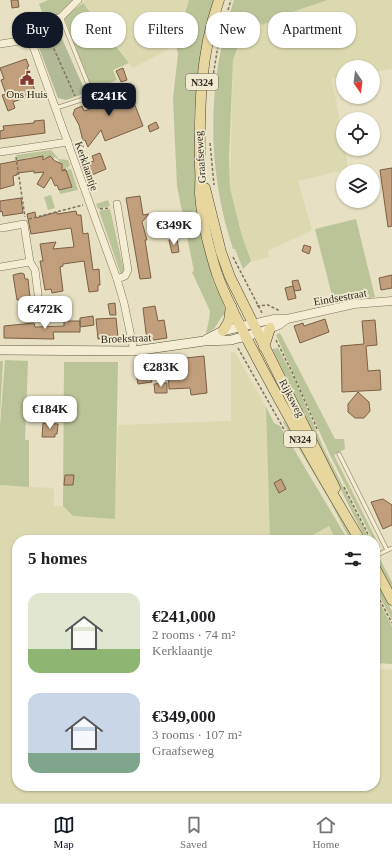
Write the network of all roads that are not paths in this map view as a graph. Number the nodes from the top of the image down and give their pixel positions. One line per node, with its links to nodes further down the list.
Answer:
1 (78, 0): 3 (street)
2 (219, 0): 13 (main road, Graafseweg / N324)
3 (63, 15)
4 (63, 22): 8 (lane)
5 (12, 42): 6 (street)
6 (0, 44)
7 (34, 48): 10 (street, Kerklaantje)
8 (90, 89)
9 (87, 98): 10 (lane)
10 (56, 108): 11 (street, Kerklaantje)
11 (68, 142): 12 (street); 18 (street, Kerklaantje)
12 (0, 152)
13 (200, 167): 21 (main road, Graafseweg / N324); 23 (main road, Graafseweg / N324)
14 (118, 205): 18 (street)
15 (2, 228): 16 (street)
16 (30, 262): 17 (street); 19 (street)
17 (0, 267)
18 (117, 279): 30 (street, Kerklaantje)
19 (38, 294)
20 (392, 301): 22 (street, Eindsestraat)
21 (231, 306): 25 (main road, Graafseweg / N324); 26 (main road)
22 (289, 319): 23 (street, Eindsestraat); 24 (street, Eindsestraat)
23 (254, 328): 24 (street, Eindsestraat); 25 (main road); 28 (main road, Rijksweg / N324)
24 (270, 328): 28 (main road)
25 (244, 331): 26 (main road, Broekstraat); 27 (main road, Broekstraat); 32 (main road, Rijksweg / N324)
26 (223, 332): 27 (main road, Broekstraat)
27 (204, 341): 30 (main road, Broekstraat)
28 (264, 347): 33 (main road, Rijksweg / N324)
29 (0, 350): 30 (main road, Broekstraat)
30 (134, 351)
31 (339, 454): 34 (lane)
32 (357, 535)
33 (358, 535)
34 (380, 535)
35 (380, 536): 37 (lane)
36 (392, 548): 37 (lane)
37 (387, 550): 38 (lane)
38 (380, 554)
39 (380, 577): 40 (main road)
40 (392, 600)

